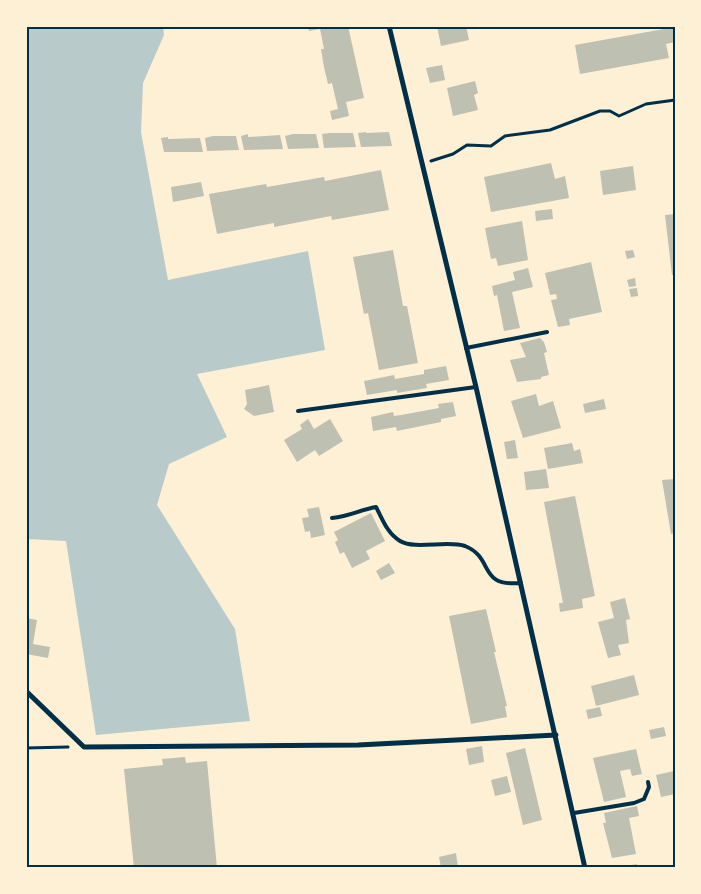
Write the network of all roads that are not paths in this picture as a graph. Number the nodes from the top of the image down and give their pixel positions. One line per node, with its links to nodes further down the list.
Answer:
1 (389, 26): 3 (street)
2 (547, 332): 3 (lane)
3 (466, 348): 4 (street)
4 (476, 387): 5 (lane); 7 (street)
5 (298, 411)
6 (332, 518): 7 (lane)
7 (521, 583): 9 (street)
8 (26, 691): 9 (street)
9 (556, 735): 11 (street)
10 (648, 782): 11 (lane)
11 (574, 813): 12 (street)
12 (585, 868)

